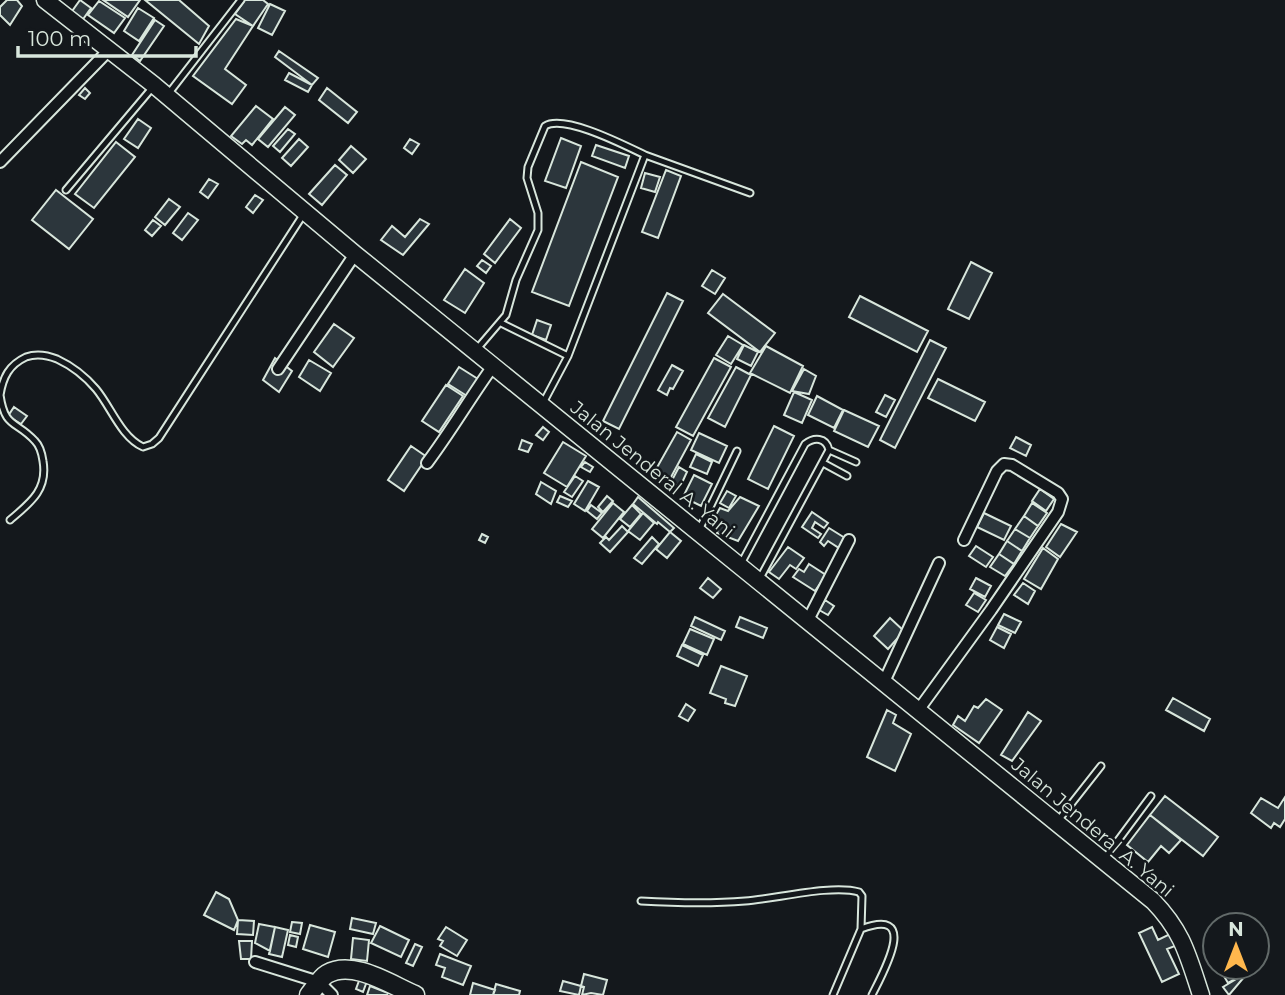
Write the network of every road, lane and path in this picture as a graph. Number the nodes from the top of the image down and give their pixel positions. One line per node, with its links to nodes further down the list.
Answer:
1 (45, 0): 3 (main road, Jalan Jenderal A. Yani)
2 (241, 0): 5 (lane)
3 (109, 50): 4 (main road, Jalan Jenderal A. Yani); 7 (street)
4 (154, 85): 5 (main road, Jalan Jenderal A. Yani); 8 (lane)
5 (167, 96): 10 (main road, Jalan Jenderal A. Yani)
6 (645, 155): 9 (lane); 12 (lane); 14 (lane)
7 (0, 162)
8 (65, 190)
9 (750, 193)
10 (305, 212): 11 (main road, Jalan Jenderal A. Yani); 17 (lane)
11 (355, 254): 13 (main road, Jalan Jenderal A. Yani); 16 (street)
12 (501, 323): 13 (lane); 14 (lane)
13 (475, 351): 15 (main road, Jalan Jenderal A. Yani)
14 (568, 356): 18 (lane)
15 (493, 366): 18 (main road, Jalan Jenderal A. Yani); 22 (street)
16 (278, 369)
17 (0, 395): 25 (lane)
18 (541, 407): 26 (main road, Jalan Jenderal A. Yani)
19 (829, 450): 21 (lane); 23 (lane); 30 (lane)
20 (737, 451): 26 (lane)
21 (856, 462)
22 (427, 463)
23 (823, 463): 24 (lane); 31 (lane)
24 (847, 476)
25 (10, 520)
26 (698, 531): 30 (main road, Jalan Jenderal A. Yani)
27 (849, 540): 32 (street)
28 (964, 540): 34 (street)
29 (939, 563): 33 (street)
30 (739, 566): 31 (main road, Jalan Jenderal A. Yani)
31 (758, 581): 32 (main road, Jalan Jenderal A. Yani)
32 (807, 622): 33 (main road, Jalan Jenderal A. Yani)
33 (883, 684): 34 (main road, Jalan Jenderal A. Yani)
34 (917, 712): 37 (main road, Jalan Jenderal A. Yani)
35 (1101, 766): 37 (lane)
36 (1151, 796): 38 (lane)
37 (1057, 822): 38 (main road, Jalan Jenderal A. Yani)
38 (1103, 860): 47 (main road, Jalan Jenderal A. Yani)
39 (641, 901): 40 (lane)
40 (861, 929): 45 (lane); 46 (lane)
41 (255, 962): 42 (street)
42 (314, 988): 43 (street); 44 (main road)
43 (332, 995)
44 (415, 995)
45 (833, 995)
46 (872, 995)
47 (1201, 995)

